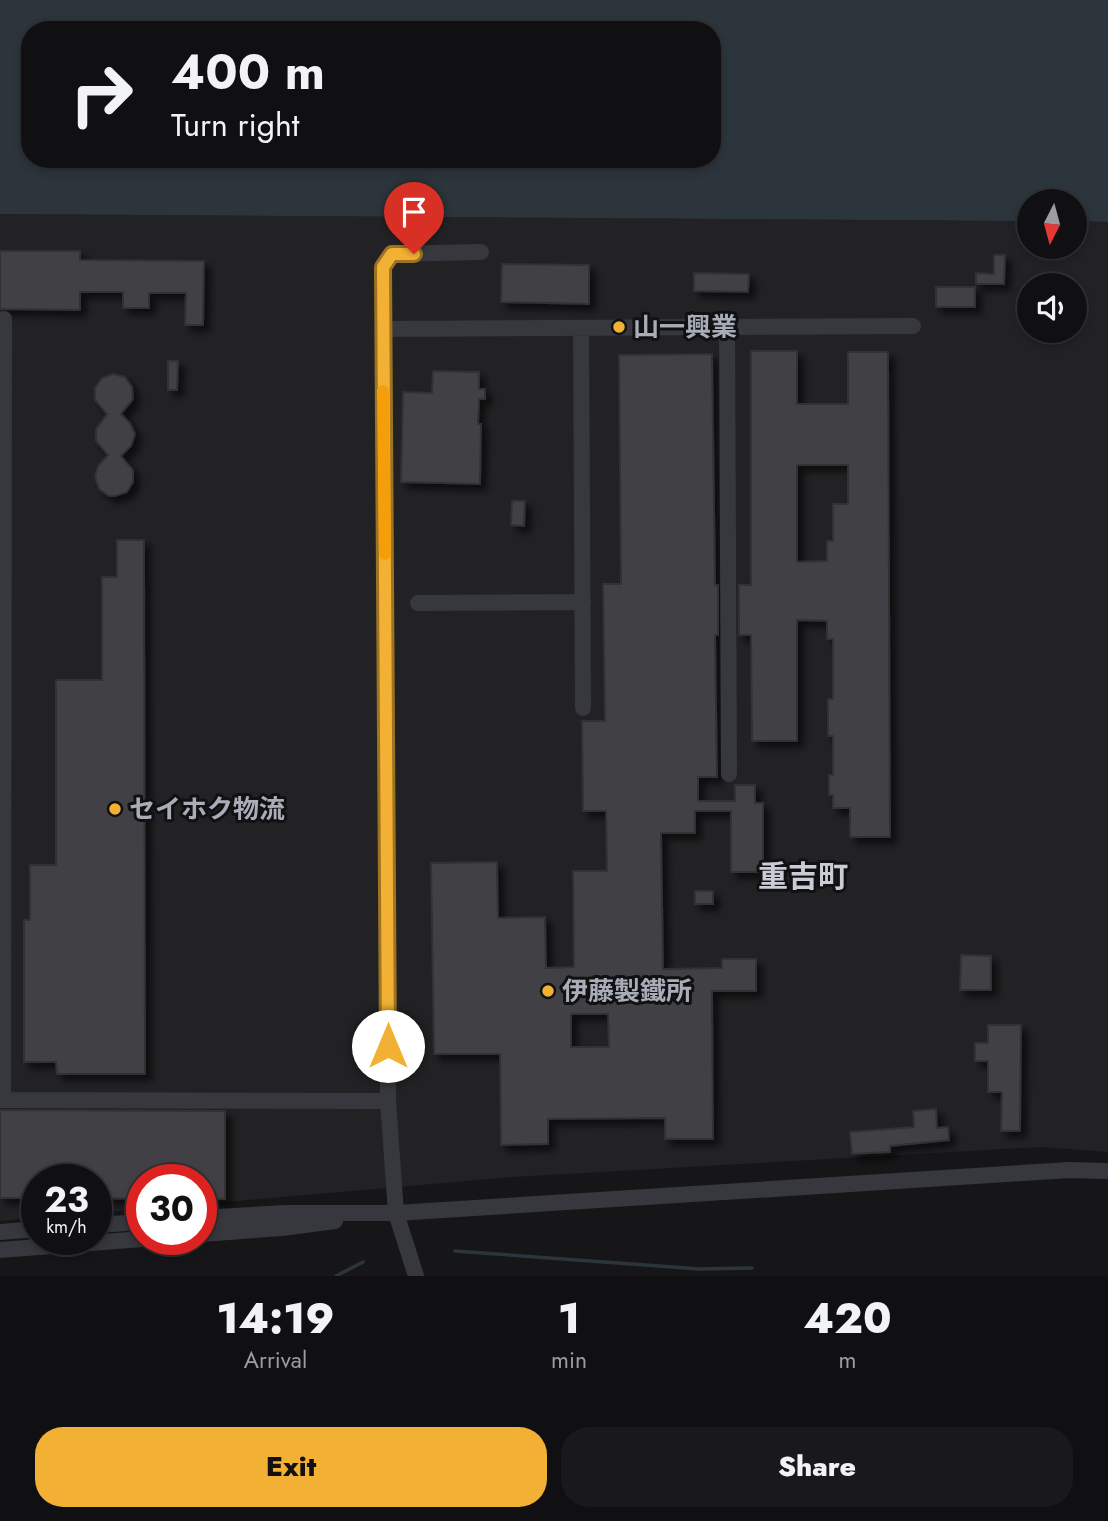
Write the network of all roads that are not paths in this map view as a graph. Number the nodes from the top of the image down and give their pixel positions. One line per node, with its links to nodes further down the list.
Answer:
1 (481, 252): 6 (street)
2 (4, 319): 11 (street)
3 (914, 326): 4 (street)
4 (727, 327): 5 (street); 10 (street)
5 (581, 328): 6 (street); 7 (street)
6 (383, 329): 12 (street)
7 (583, 602): 8 (street); 9 (street)
8 (418, 603)
9 (583, 708)
10 (729, 774)
11 (1, 1100): 12 (street)
12 (388, 1101): 14 (street)
13 (1108, 1171): 14 (street)
14 (396, 1213): 15 (street); 18 (street); 21 (street)
15 (217, 1217)
16 (21, 1230): 17 (street)
17 (0, 1232)
18 (217, 1233)
19 (126, 1240): 20 (street)
20 (0, 1250)
21 (416, 1276)

